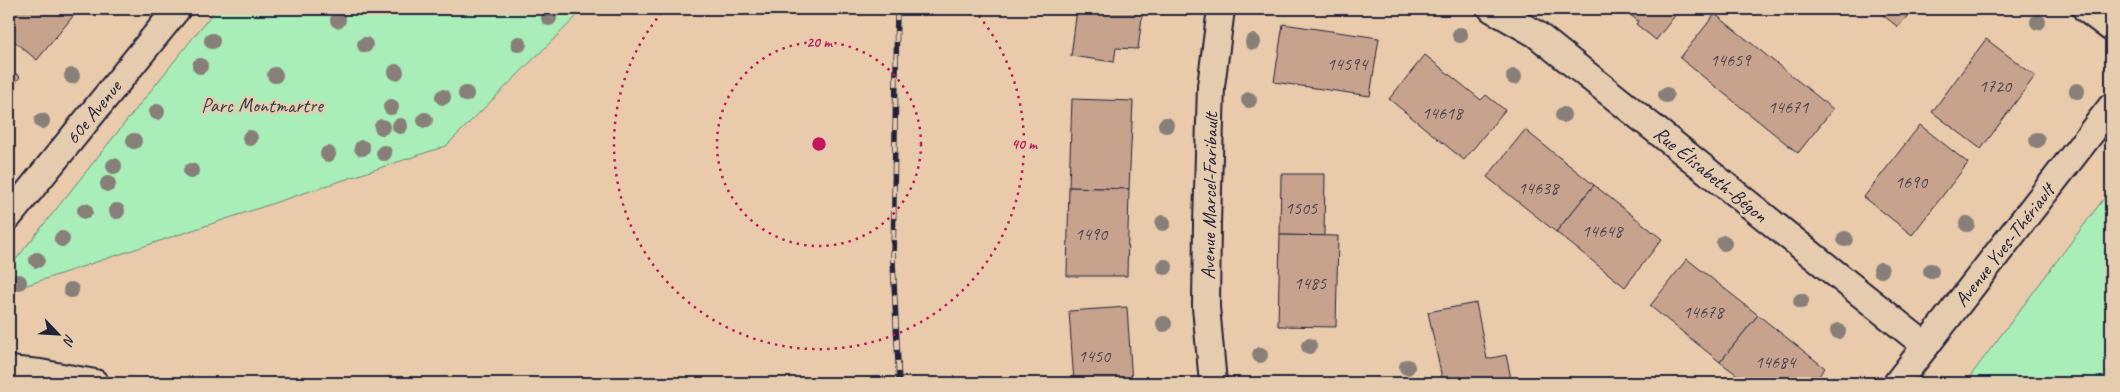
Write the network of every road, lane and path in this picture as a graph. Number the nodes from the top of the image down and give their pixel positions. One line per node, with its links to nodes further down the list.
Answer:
1 (177, 9): 7 (street, 60e Avenue)
2 (1221, 9): 11 (street, Avenue Marcel-Faribault)
3 (1492, 9): 8 (street, Rue Élisabeth-Bégon)
4 (2086, 9): 5 (street)
5 (2111, 28)
6 (2111, 107): 8 (street, Avenue Yves-Thériault)
7 (9, 216)
8 (1926, 346): 12 (street, Avenue Yves-Thériault)
9 (9, 370): 10 (street)
10 (95, 383)
11 (1213, 383)
12 (1897, 383)

